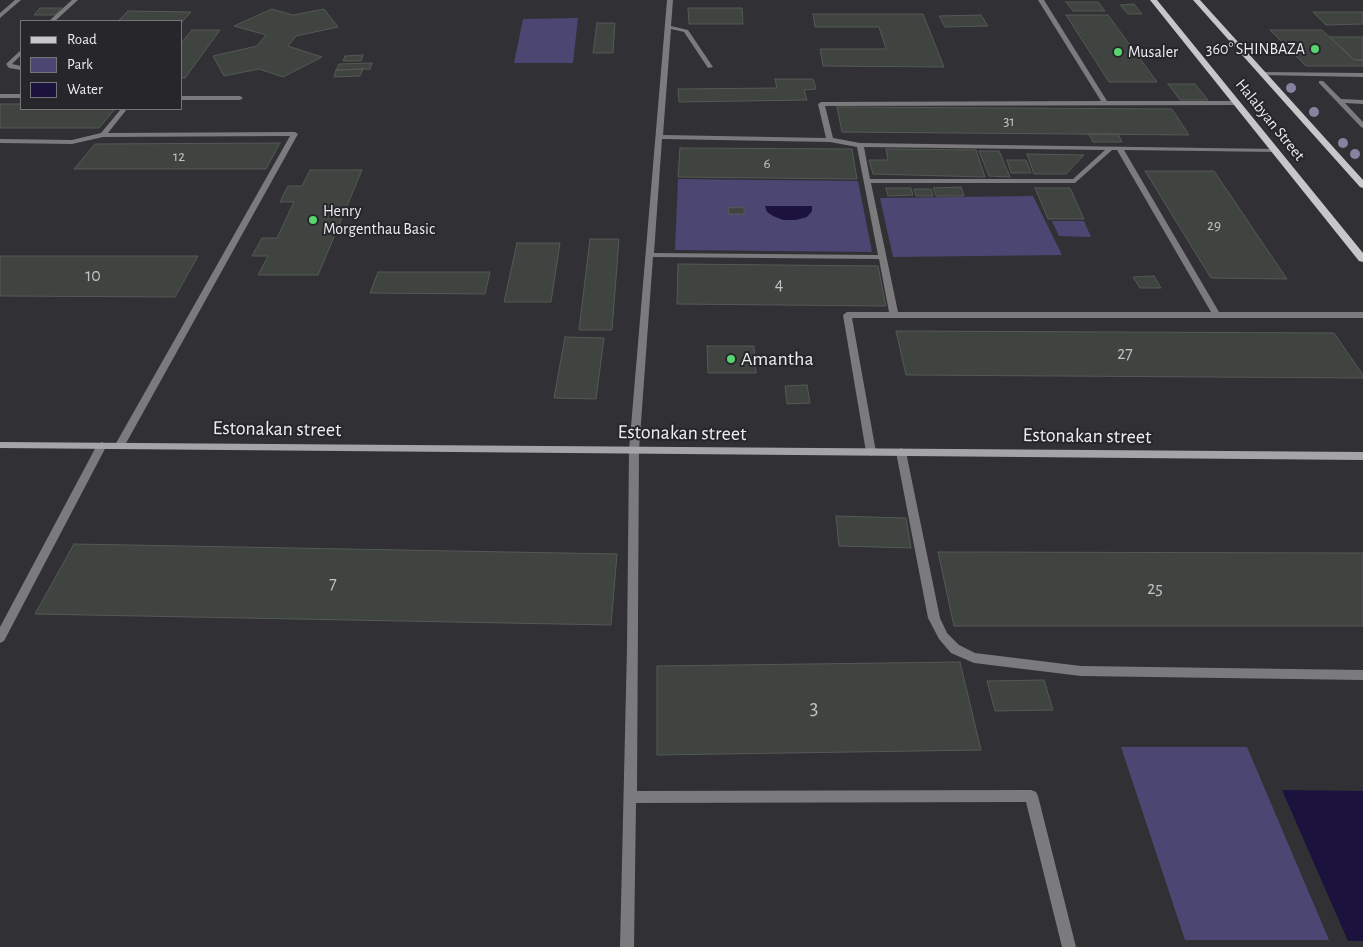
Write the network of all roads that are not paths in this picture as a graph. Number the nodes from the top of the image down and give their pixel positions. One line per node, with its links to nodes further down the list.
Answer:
1 (18, 0): 7 (street)
2 (75, 0): 8 (street)
3 (670, 0): 9 (street)
4 (1041, 0): 22 (street)
5 (1153, 0): 23 (main road, Halabyan Street)
6 (1196, 0): 13 (main road, Halabyan Street)
7 (0, 16)
8 (53, 20)
9 (668, 27): 11 (street); 27 (street)
10 (20, 53): 12 (street)
11 (710, 67)
12 (20, 68)
13 (1263, 74): 14 (street); 35 (main road, Halabyan Street)
14 (1363, 74)
15 (1321, 82): 20 (street)
16 (0, 96): 17 (street)
17 (20, 96)
18 (182, 98): 19 (street)
19 (240, 98)
20 (1339, 102): 21 (street); 25 (street)
21 (1363, 102)
22 (1105, 103): 23 (street); 28 (street)
23 (1237, 103): 33 (main road, Halabyan Street)
24 (123, 110): 26 (street)
25 (1363, 126)
26 (103, 135): 29 (street); 43 (street)
27 (659, 137): 28 (street); 36 (street)
28 (830, 140): 30 (street)
29 (0, 141)
30 (860, 145): 31 (street); 34 (street)
31 (1109, 150): 32 (street); 34 (street)
32 (1120, 150): 33 (street); 41 (street)
33 (1276, 150): 38 (main road, Halabyan Street)
34 (868, 181): 37 (street)
35 (1363, 186)
36 (650, 255): 37 (street); 45 (street)
37 (883, 257): 40 (street)
38 (1363, 260)
39 (1363, 315): 41 (street)
40 (894, 316): 41 (street); 46 (street)
41 (1218, 316)
42 (0, 444): 44 (street, Estonakan street)
43 (120, 445): 44 (street, Estonakan street); 45 (street, Estonakan street)
44 (102, 446): 49 (street)
45 (634, 450): 46 (street, Estonakan street); 51 (street)
46 (871, 452): 47 (street, Estonakan street)
47 (901, 452): 48 (street, Estonakan street); 50 (street)
48 (1363, 456)
49 (0, 638)
50 (1363, 675)
51 (630, 797): 52 (street); 53 (street)
52 (627, 947)
53 (1069, 947)

